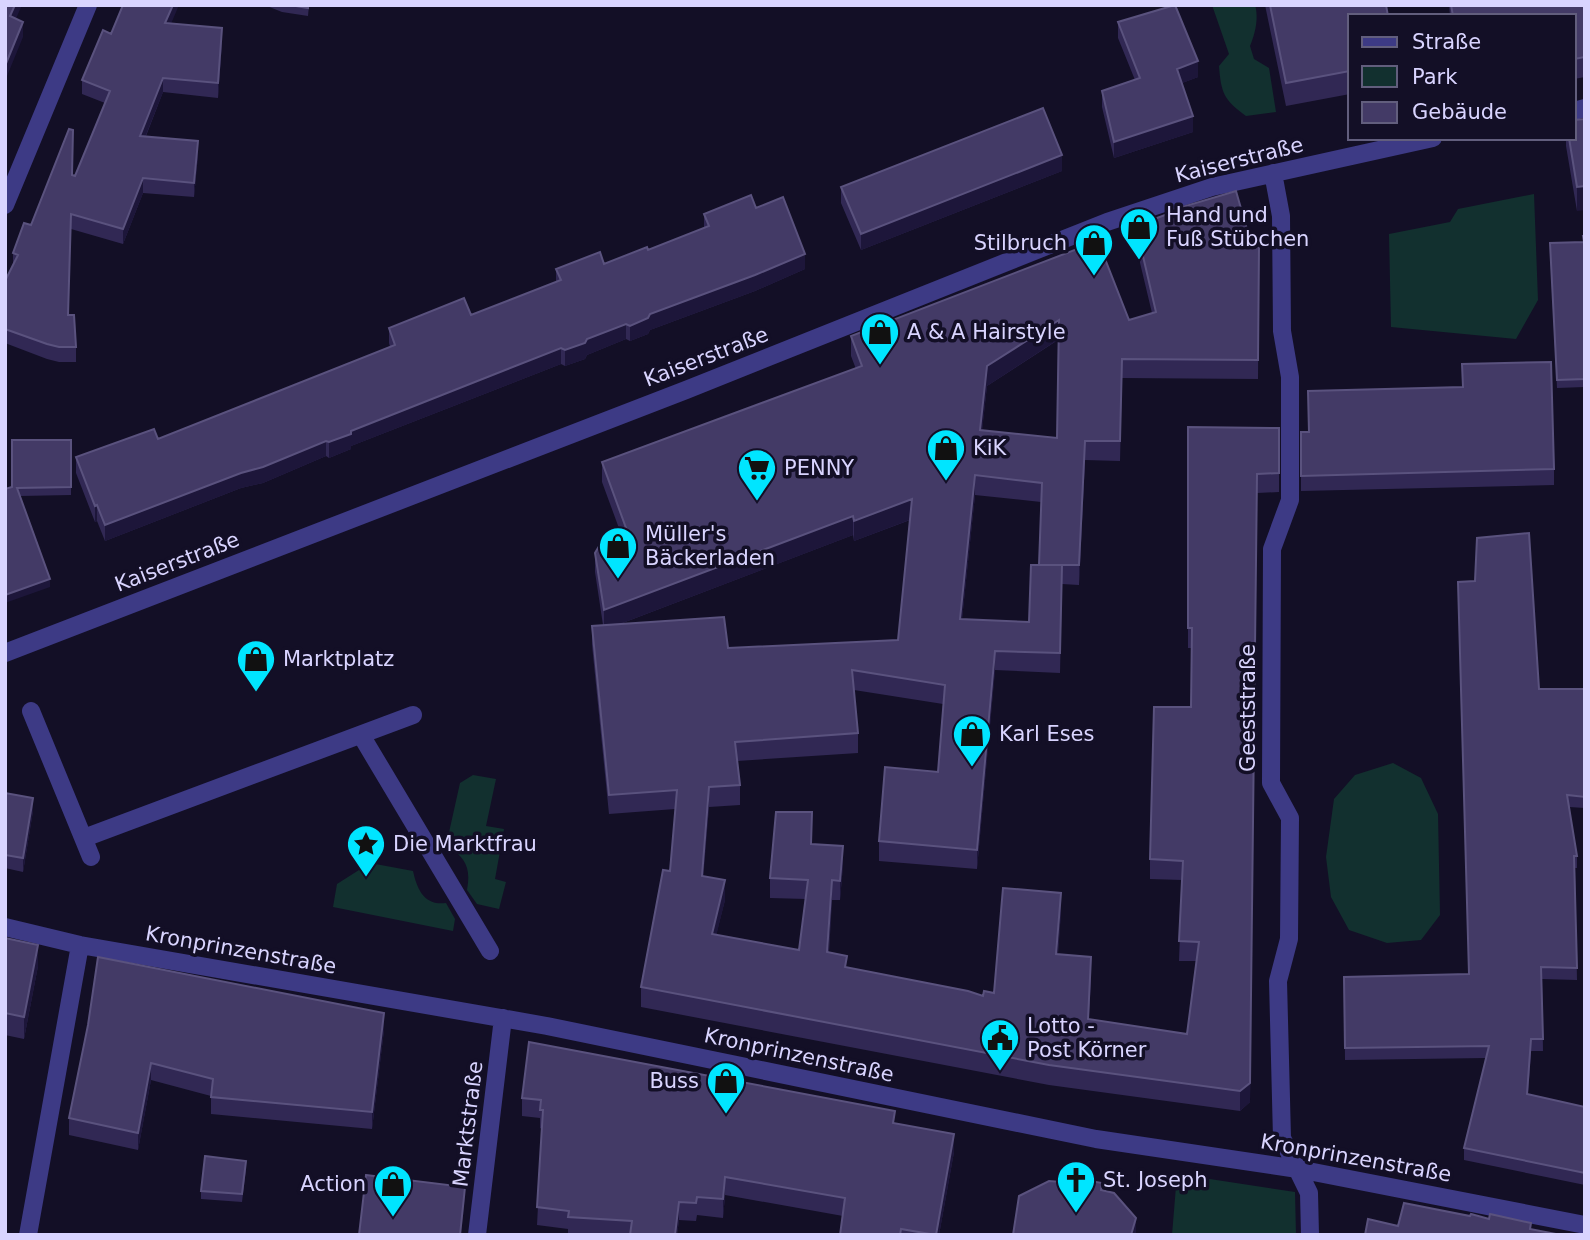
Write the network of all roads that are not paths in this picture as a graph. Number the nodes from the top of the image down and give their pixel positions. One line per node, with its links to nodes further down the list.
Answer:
1 (88, 5): 4 (street)
2 (1424, 140): 3 (street, Kaiserstraße)
3 (1273, 173): 5 (street, Kaiserstraße); 15 (street, Geeststraße)
4 (5, 205)
5 (5, 653)
6 (31, 711): 9 (street)
7 (413, 715): 8 (street)
8 (361, 735): 9 (street); 13 (street)
9 (84, 838): 10 (street)
10 (91, 857)
11 (5, 927): 12 (street, Kronprinzenstraße)
12 (80, 945): 14 (street, Kronprinzenstraße); 17 (street)
13 (490, 951)
14 (503, 1018): 15 (street, Kronprinzenstraße); 18 (street, Marktstraße)
15 (1298, 1169): 16 (street, Kronprinzenstraße); 19 (street, Geeststraße)
16 (1585, 1224)
17 (28, 1235)
18 (477, 1235)
19 (1310, 1235)

